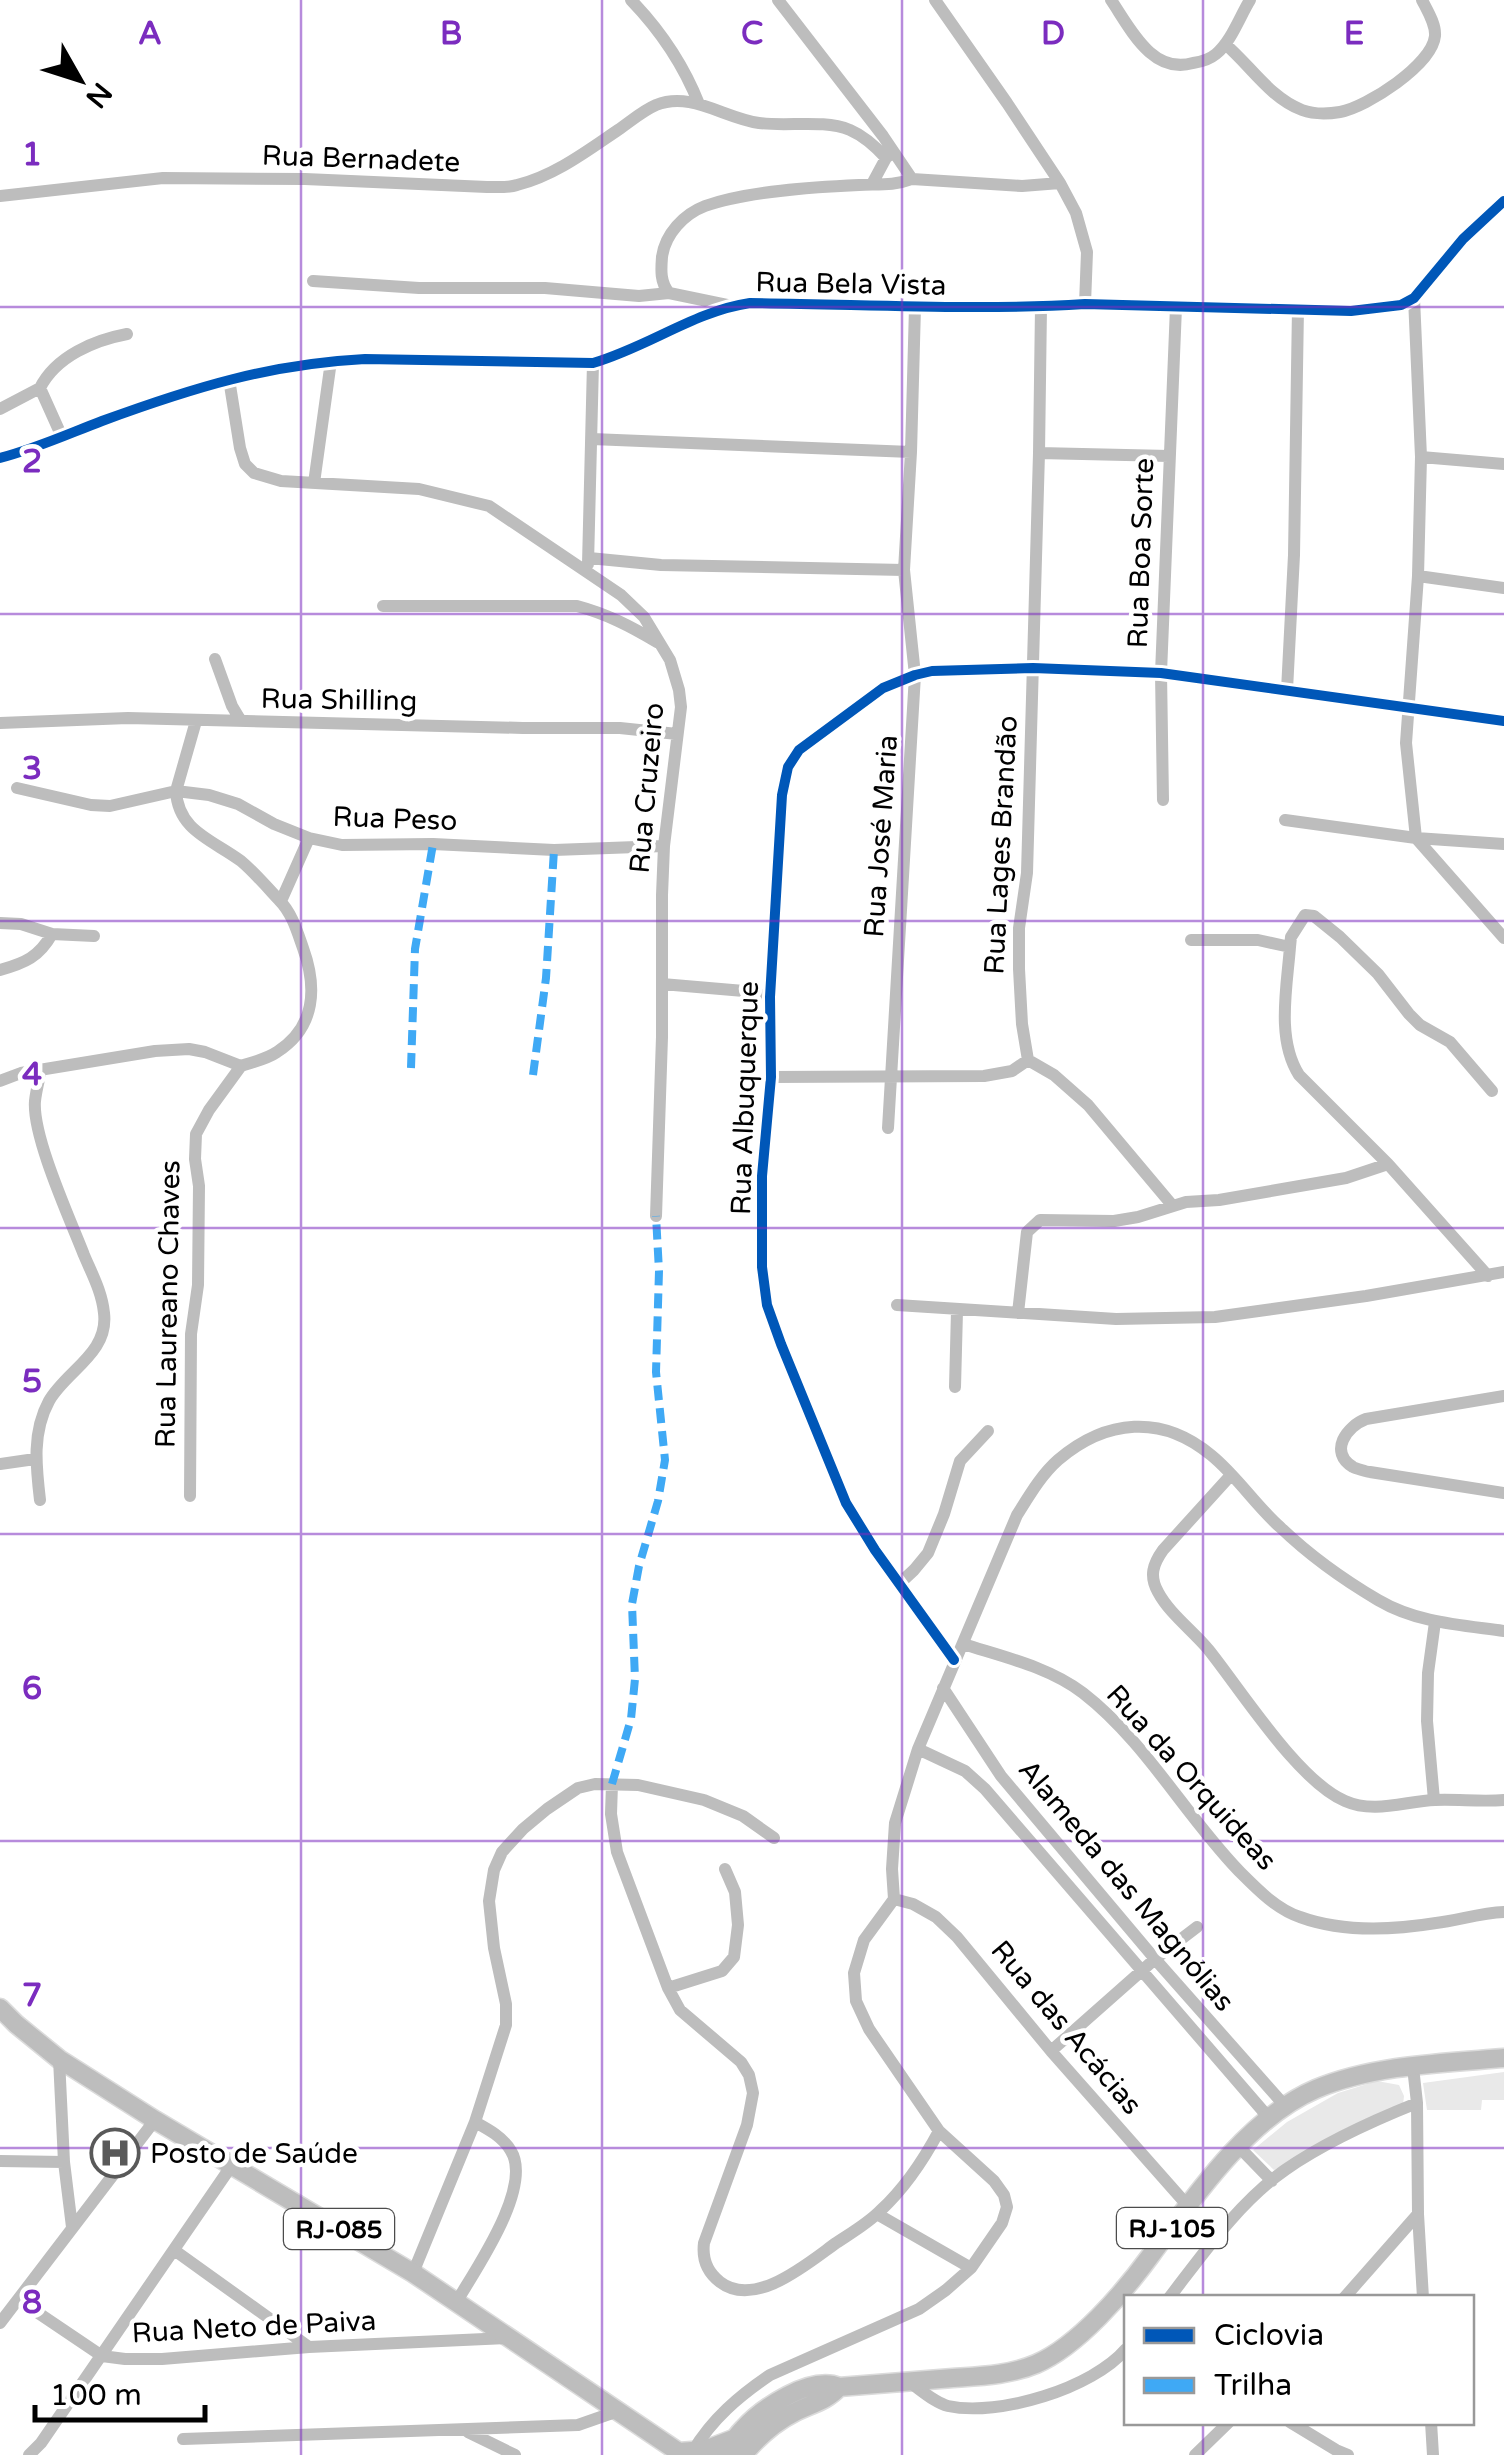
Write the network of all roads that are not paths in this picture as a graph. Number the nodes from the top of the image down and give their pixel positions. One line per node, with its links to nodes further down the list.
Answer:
1 (631, 0): 8 (street)
2 (778, 0): 9 (street)
3 (934, 0): 11 (street)
4 (1111, 0): 7 (street)
5 (1250, 0): 7 (street)
6 (1422, 0): 7 (street)
7 (1225, 44)
8 (699, 104): 9 (street); 13 (street, Rua Bernadete)
9 (889, 156): 10 (street); 12 (street)
10 (912, 179): 11 (street); 12 (street)
11 (1060, 183): 18 (street)
12 (872, 184): 16 (street)
13 (0, 196)
14 (1504, 201): 17 (street)
15 (313, 281): 16 (street)
16 (668, 293): 19 (street)
17 (1414, 298): 23 (street, Rua Bela Vista); 35 (street)
18 (1085, 304): 20 (street, Rua Bela Vista); 21 (street, Rua Bela Vista)
19 (729, 306): 22 (street, Rua Bela Vista); 26 (street, Rua Bela Vista)
20 (1041, 307): 22 (street, Rua Bela Vista); 33 (street, Rua Lages Brandão)
21 (1176, 307): 23 (street, Rua Bela Vista); 34 (street, Rua Boa Sorte)
22 (915, 308): 32 (street, Rua José Maria)
23 (1298, 308): 49 (street)
24 (128, 334): 28 (street)
25 (331, 361): 26 (street, Rua Bela Vista); 27 (street, Rua Bela Vista); 38 (street)
26 (592, 363): 31 (street)
27 (228, 379): 30 (street, Rua Bela Vista); 38 (street, Rua Cruzeiro)
28 (40, 388): 29 (street); 30 (street)
29 (0, 409)
30 (62, 436): 36 (street, Rua Bela Vista)
31 (592, 440): 32 (street); 39 (street)
32 (910, 452): 40 (street, Rua José Maria)
33 (1040, 453): 34 (street); 46 (street, Rua Lages Brandão)
34 (1169, 456): 47 (street, Rua Boa Sorte)
35 (1421, 457): 37 (street); 41 (street)
36 (0, 458)
37 (1504, 464)
38 (314, 484): 39 (street, Rua Cruzeiro)
39 (588, 564): 40 (street); 44 (street, Rua Cruzeiro)
40 (904, 570): 48 (street, Rua José Maria)
41 (1418, 576): 42 (street); 50 (street)
42 (1504, 588)
43 (383, 606): 44 (street)
44 (662, 646): 55 (street, Rua Cruzeiro)
45 (215, 659): 52 (street)
46 (1033, 668): 47 (street, Rua Albuquerque); 48 (street, Rua Albuquerque); 74 (street, Rua Lages Brandão)
47 (1161, 673): 49 (street, Rua Albuquerque); 58 (street, Rua Boa Sorte)
48 (915, 675): 73 (street, Rua Albuquerque); 77 (street, Rua José Maria)
49 (1288, 690): 50 (street, Rua Albuquerque)
50 (1410, 708): 53 (street, Rua Albuquerque); 61 (street)
51 (196, 721): 52 (street, Rua Shilling); 54 (street, Rua Shilling); 57 (street)
52 (241, 721): 55 (street, Rua Shilling)
53 (1504, 721)
54 (0, 724)
55 (678, 734): 63 (street, Rua Cruzeiro)
56 (18, 788): 57 (street, Rua Peso)
57 (176, 790): 60 (street, Rua Peso); 64 (street)
58 (1162, 800)
59 (1284, 820): 61 (street)
60 (309, 838): 63 (street, Rua Peso); 64 (street)
61 (1416, 838): 62 (street); 68 (street)
62 (1504, 844)
63 (664, 846): 72 (street, Rua Cruzeiro)
64 (281, 901): 75 (street)
65 (0, 923): 66 (street)
66 (52, 934): 67 (street); 71 (street)
67 (94, 936)
68 (1504, 938)
69 (1191, 940): 70 (street)
70 (1290, 946): 80 (street); 82 (street)
71 (0, 970)
72 (662, 984): 73 (street); 84 (street, Rua Cruzeiro)
73 (770, 997): 78 (street, Rua Albuquerque)
74 (1028, 1060): 77 (street); 83 (street)
75 (241, 1066): 76 (street); 97 (street, Rua Laureano Chaves)
76 (41, 1070): 79 (street); 93 (street)
77 (890, 1074): 78 (street); 81 (street, Rua José Maria)
78 (771, 1077): 99 (street, Rua Albuquerque)
79 (0, 1081)
80 (1492, 1091)
81 (888, 1128)
82 (1388, 1164): 83 (street); 86 (street)
83 (1172, 1204): 89 (street)
84 (656, 1216)
85 (1504, 1272): 86 (street)
86 (1488, 1276): 89 (street)
87 (896, 1305): 88 (street)
88 (957, 1311): 89 (street); 90 (street)
89 (1018, 1312)
90 (955, 1387)
91 (1504, 1396): 96 (street)
92 (988, 1431): 99 (street)
93 (35, 1459): 94 (street); 98 (street)
94 (0, 1464)
95 (1231, 1474): 100 (street); 102 (street); 107 (street)
96 (1504, 1493)
97 (190, 1496)
98 (40, 1500)
99 (900, 1583): 103 (street, Rua Albuquerque)
100 (1435, 1622): 101 (street); 107 (street)
101 (1504, 1631)
102 (963, 1644): 103 (street); 114 (street, Rua da Orquideas)
103 (954, 1660): 104 (street)
104 (943, 1688): 105 (street); 111 (street, Alameda das Magnólias)
105 (918, 1749): 112 (street, Alameda das Magnólias); 113 (street)
106 (612, 1784): 109 (street); 118 (street); 128 (street)
107 (1434, 1800): 108 (street)
108 (1504, 1800)
109 (774, 1838)
110 (725, 1869): 118 (street)
111 (1079, 1870): 112 (street); 116 (street, Alameda das Magnólias)
112 (1066, 1882): 117 (street, Alameda das Magnólias)
113 (894, 1900): 120 (street, Rua das Acácias); 129 (street)
114 (1504, 1912)
115 (1197, 1927): 116 (street)
116 (1155, 1959): 117 (street); 125 (street, Alameda das Magnólias)
117 (1141, 1970): 120 (street); 126 (street, Alameda das Magnólias)
118 (668, 1988): 136 (street)
119 (0, 2008): 122 (main road, RJ-085)
120 (1051, 2050): 135 (street, Rua das Acácias)
121 (1504, 2058): 123 (main road, RJ-105)
122 (60, 2059): 127 (main road, RJ-085); 132 (street)
123 (1412, 2067): 124 (street); 125 (main road, RJ-105)
124 (1417, 2104): 134 (street); 137 (street)
125 (1285, 2106): 126 (main road, RJ-105)
126 (1270, 2118): 130 (main road, RJ-105)
127 (155, 2120): 133 (main road, RJ-085); 138 (street)
128 (475, 2122): 141 (street); 146 (street)
129 (940, 2131): 136 (street); 140 (street)
130 (1238, 2147): 134 (street); 135 (main road, RJ-105)
131 (0, 2162): 132 (street)
132 (64, 2162): 138 (street)
133 (232, 2166): 139 (street); 141 (main road, RJ-085)
134 (1272, 2181): 142 (street)
135 (1188, 2206): 152 (main road, RJ-105)
136 (878, 2214): 140 (street)
137 (1418, 2214): 143 (street); 144 (street)
138 (72, 2227): 145 (street)
139 (174, 2250): 149 (street); 151 (street)
140 (971, 2268): 160 (street)
141 (413, 2273): 146 (main road, RJ-085)
142 (1171, 2295)
143 (1347, 2295)
144 (1423, 2295)
145 (19, 2300): 147 (street); 151 (street, Rua Neto de Paiva)
146 (457, 2301): 148 (main road, RJ-085)
147 (1, 2321)
148 (510, 2338): 149 (street, Rua Neto de Paiva); 153 (main road, RJ-085)
149 (309, 2347): 151 (street, Rua Neto de Paiva)
150 (1124, 2352): 152 (street)
151 (102, 2356): 161 (street)
152 (909, 2382): 159 (main road, RJ-105)
153 (618, 2411): 157 (street); 160 (main road, RJ-085)
154 (1226, 2425): 164 (street)
155 (1295, 2425): 165 (street)
156 (1431, 2425): 166 (street)
157 (464, 2430): 158 (street); 162 (street)
158 (182, 2438)
159 (739, 2446): 160 (main road); 163 (main road, RJ-105)
160 (684, 2453)
161 (29, 2455)
162 (515, 2455)
163 (724, 2455)
164 (1195, 2455)
165 (1348, 2455)
166 (1433, 2455)

